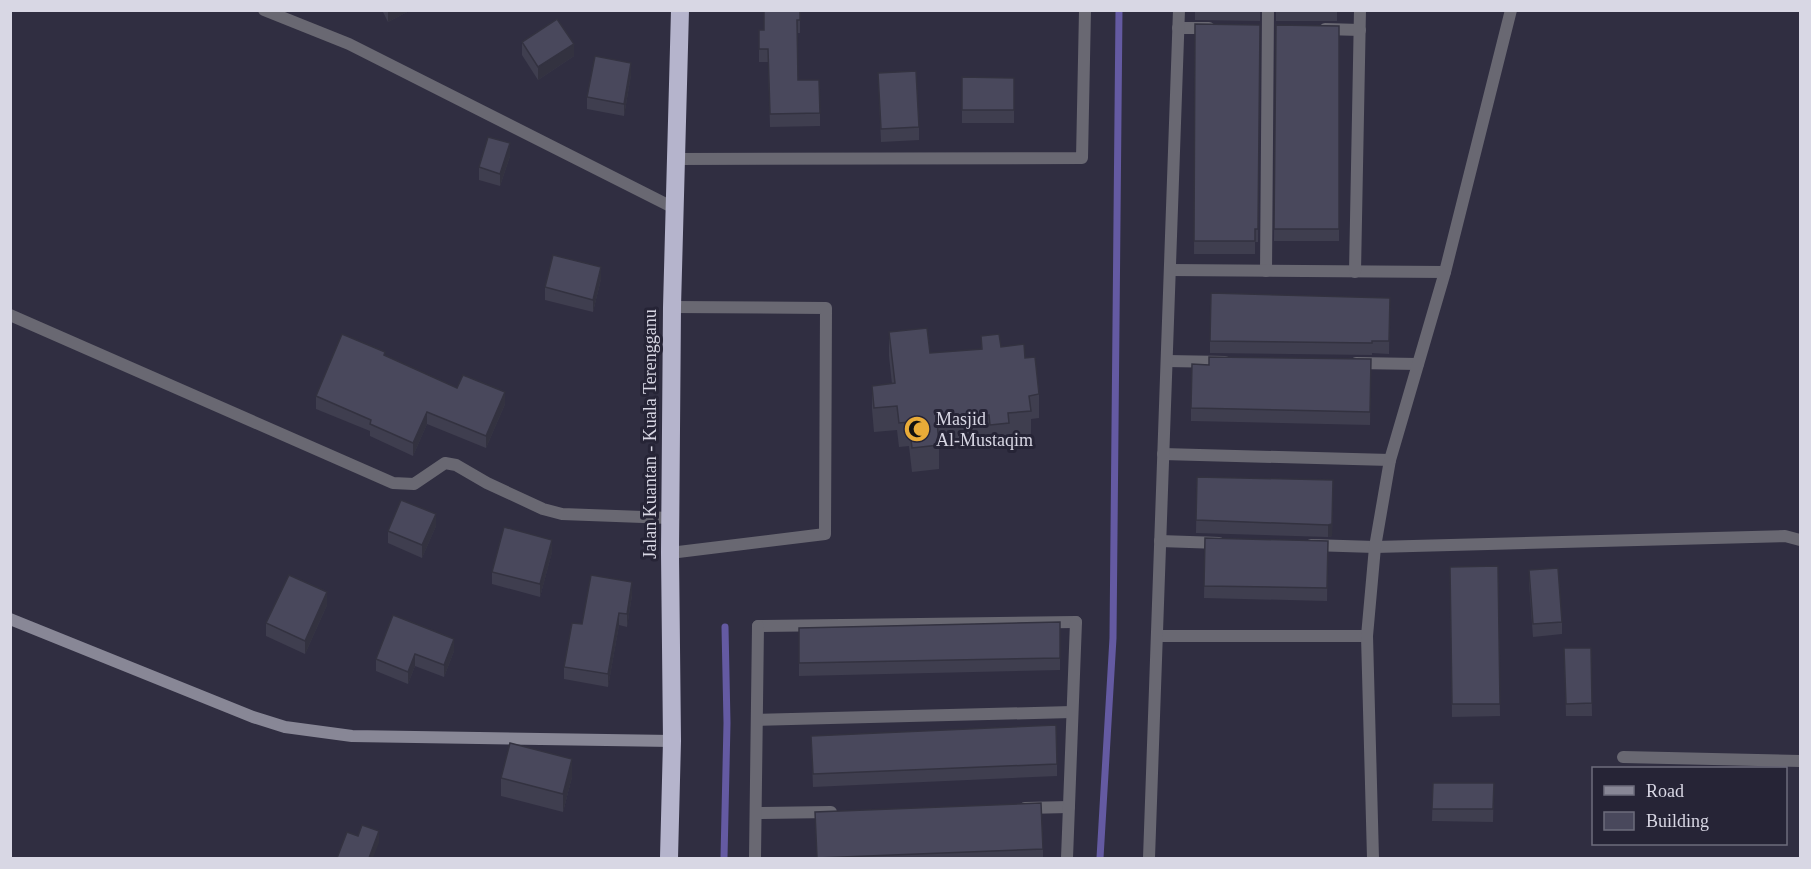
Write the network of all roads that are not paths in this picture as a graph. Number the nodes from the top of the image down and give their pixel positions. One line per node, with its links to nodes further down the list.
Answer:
1 (264, 10): 13 (street)
2 (680, 10): 12 (highway, Jalan Kuantan - Kuala Terengganu)
3 (1085, 10): 12 (street)
4 (1179, 10): 8 (street)
5 (1268, 10): 15 (street)
6 (1360, 10): 11 (street)
7 (1511, 10): 17 (street)
8 (1178, 28): 9 (street); 14 (street)
9 (1223, 28)
10 (1314, 29): 11 (street)
11 (1360, 30): 16 (street)
12 (676, 159): 13 (highway, Jalan Kuantan - Kuala Terengganu)
13 (674, 208): 18 (highway, Jalan Kuantan - Kuala Terengganu)
14 (1170, 270): 15 (street); 20 (street)
15 (1266, 271): 16 (street)
16 (1355, 272): 17 (street)
17 (1445, 272): 23 (street)
18 (672, 307): 26 (highway, Jalan Kuantan - Kuala Terengganu); 32 (street)
19 (10, 315): 26 (street)
20 (1167, 361): 21 (street); 24 (street)
21 (1238, 362)
22 (1346, 363): 23 (street)
23 (1418, 364): 25 (street)
24 (1163, 454): 25 (street); 28 (street)
25 (1390, 460): 31 (street)
26 (670, 518): 32 (highway, Jalan Kuantan - Kuala Terengganu)
27 (1800, 540): 31 (street)
28 (1160, 541): 29 (street); 34 (street)
29 (1232, 543)
30 (1304, 545): 31 (street)
31 (1375, 547): 35 (street)
32 (670, 553): 38 (highway, Jalan Kuantan - Kuala Terengganu)
33 (10, 619): 38 (street)
34 (1157, 636): 35 (street); 48 (street)
35 (1367, 636): 49 (street)
36 (1072, 712): 37 (street); 37 (street); 41 (street)
37 (757, 720): 44 (street)
38 (672, 741): 45 (highway, Jalan Kuantan - Kuala Terengganu)
39 (1623, 757): 40 (street)
40 (1800, 761)
41 (1069, 807): 42 (street); 47 (street)
42 (1011, 808)
43 (848, 811): 44 (street)
44 (756, 813): 46 (street)
45 (669, 858)
46 (755, 858)
47 (1067, 858)
48 (1149, 858)
49 (1373, 858)

